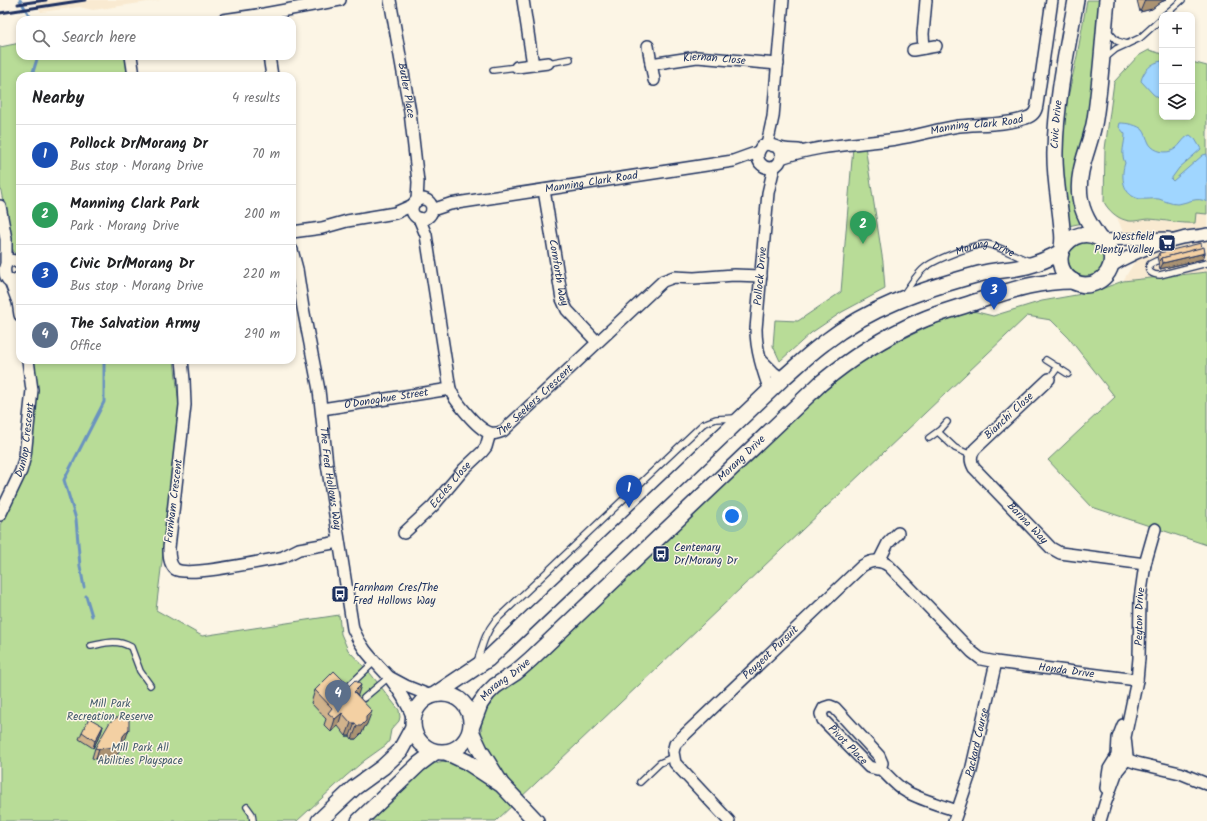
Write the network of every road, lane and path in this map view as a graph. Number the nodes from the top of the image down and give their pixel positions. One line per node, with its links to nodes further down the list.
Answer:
1 (340, 0): 11 (street)
2 (390, 0): 33 (street, Butler Place)
3 (523, 0): 24 (street)
4 (783, 0): 23 (street, Pollock Drive)
5 (926, 0): 16 (street)
6 (1052, 0): 30 (street, Manning Clark Road)
7 (1076, 0): 38 (main road, Civic Drive)
8 (1107, 0): 13 (main road)
9 (1182, 0): 10 (lane)
10 (1168, 12)
11 (269, 16)
12 (1159, 21): 14 (lane)
13 (1104, 26): 14 (lane); 21 (main road)
14 (1127, 44): 21 (lane)
15 (648, 46): 22 (street)
16 (936, 46)
17 (570, 59): 20 (lane)
18 (132, 60): 27 (street)
19 (270, 60): 28 (street)
20 (548, 63): 24 (street)
21 (1101, 63): 37 (main road)
22 (652, 64): 23 (street, Kiernan Close); 29 (street)
23 (778, 64): 30 (street, Pollock Drive)
24 (532, 65): 25 (street)
25 (517, 67): 26 (lane)
26 (493, 70)
27 (133, 72)
28 (271, 72)
29 (654, 80)
30 (770, 155): 31 (street, Manning Clark Road); 47 (street, Pollock Drive)
31 (544, 190): 33 (street, Manning Clark Road); 51 (street, Cornforth Way)
32 (0, 206): 46 (street)
33 (422, 209): 34 (street, Manning Clark Road); 60 (street, The Seekers Crescent)
34 (296, 232)
35 (1207, 234): 36 (street)
36 (1182, 238): 37 (street); 44 (street)
37 (1101, 239): 38 (main road); 44 (main road)
38 (1062, 251): 41 (main road, Morang Drive); 48 (main road)
39 (296, 257): 45 (street, The Fred Hollows Way)
40 (1170, 258): 42 (lane)
41 (1037, 263): 50 (main road, Morang Drive); 50 (lane, Morang Drive)
42 (1207, 263)
43 (296, 265): 45 (street, The Fred Hollows Way)
44 (1110, 267): 48 (main road)
45 (297, 269): 62 (street, The Fred Hollows Way)
46 (9, 270): 49 (street)
47 (760, 276): 51 (street, The Seekers Crescent); 52 (street, Pollock Drive)
48 (1073, 282): 87 (main road, Morang Drive)
49 (16, 295)
50 (902, 298): 58 (main road, Morang Drive)
51 (597, 342): 66 (street, The Seekers Crescent)
52 (761, 359): 58 (street); 61 (street, Pollock Drive)
53 (1046, 360): 56 (lane)
54 (29, 364): 69 (street, Dunlop Crescent)
55 (182, 364): 73 (street, Farnham Crescent)
56 (1058, 367): 57 (lane); 59 (lane)
57 (1068, 374)
58 (782, 379): 61 (main road, Morang Drive)
59 (1049, 379): 68 (street, Bianchi Close)
60 (450, 389): 62 (street, O'Donoghue Street); 66 (street, The Seekers Crescent)
61 (770, 391): 63 (main road, Morang Drive)
62 (322, 409): 73 (street, The Fred Hollows Way)
63 (741, 418): 79 (main road, Morang Drive); 79 (lane)
64 (947, 422): 65 (lane)
65 (938, 432): 67 (lane); 68 (lane)
66 (490, 433): 71 (street, Eccles Close)
67 (929, 438)
68 (971, 455): 75 (street, Barina Way)
69 (0, 515)
70 (1155, 529): 75 (street, Peyton Drive)
71 (404, 533)
72 (898, 534): 74 (street)
73 (339, 542): 77 (street, The Fred Hollows Way)
74 (879, 561): 78 (street); 89 (street, Peugeot Pursuit)
75 (1145, 564): 81 (street, Peyton Drive)
76 (91, 646): 83 (lane)
77 (374, 662): 80 (street, The Fred Hollows Way); 82 (lane)
78 (996, 662): 81 (street, Honda Drive); 96 (street, Packard Course)
79 (474, 670): 84 (main road, Morang Drive)
80 (389, 677): 84 (street, The Fred Hollows Way); 85 (lane); 86 (street, The Fred Hollows Way)
81 (1137, 680): 90 (street, Peyton Drive)
82 (351, 684)
83 (150, 685)
84 (433, 695): 86 (main road); 87 (main road)
85 (364, 698)
86 (413, 722): 88 (main road); 98 (main road)
87 (471, 730): 88 (main road); 94 (main road)
88 (440, 752): 94 (main road); 99 (main road)
89 (673, 756): 92 (lane); 101 (street)
90 (1123, 757): 93 (street); 102 (street, Peyton Drive)
91 (880, 768): 91 (street, Pivot Place); 96 (street, Pivot Place)
92 (640, 782)
93 (1207, 784)
94 (502, 785): 100 (main road)
95 (246, 808): 97 (lane)
96 (955, 816)
97 (253, 821)
98 (320, 821)
99 (359, 821)
100 (536, 821)
101 (729, 821)
102 (1100, 821)

